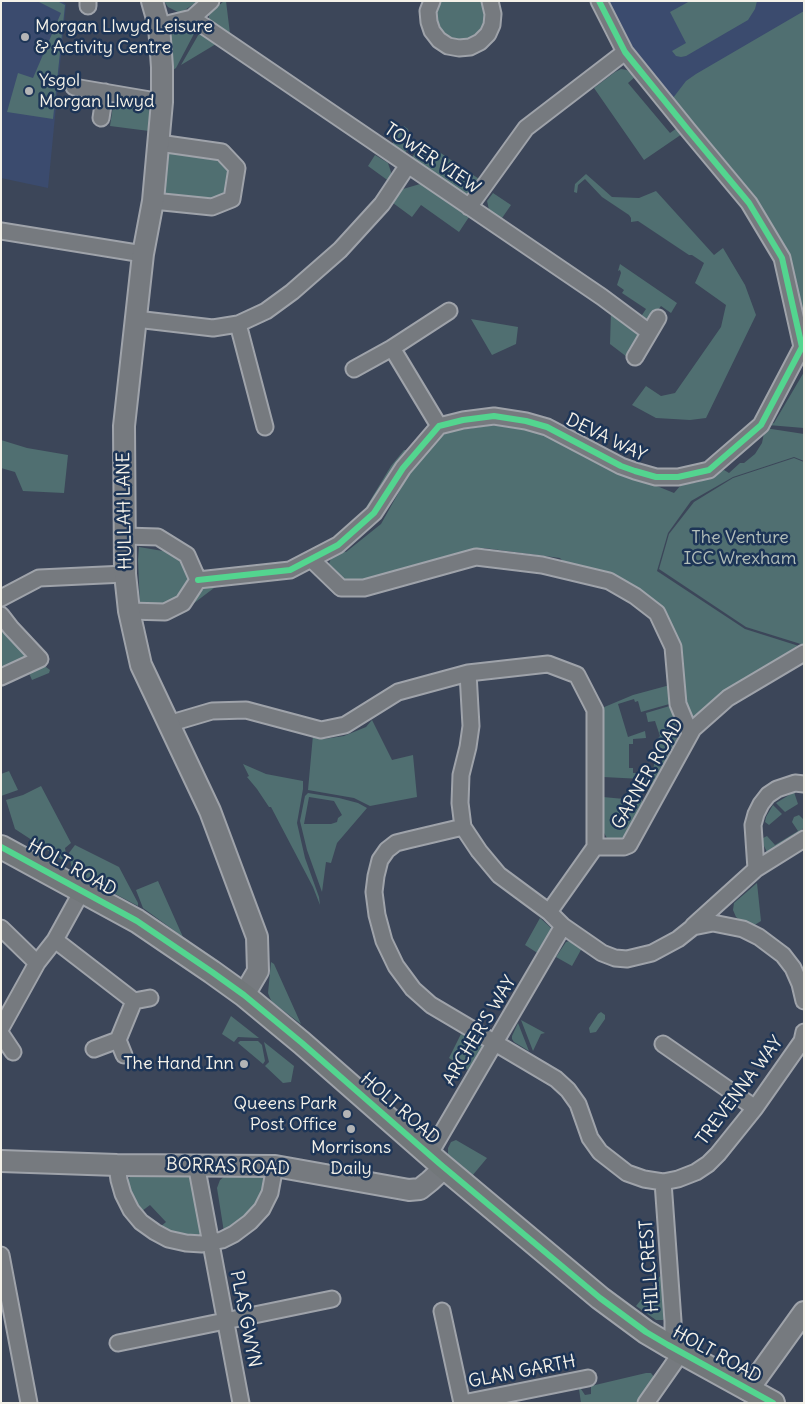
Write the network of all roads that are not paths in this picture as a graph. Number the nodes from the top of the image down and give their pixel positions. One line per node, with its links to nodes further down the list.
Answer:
1 (152, 1): 7 (street, HULLAH LANE)
2 (211, 1): 6 (street)
3 (432, 1): 5 (street)
4 (599, 1): 8 (street, DEVA WAY)
5 (491, 2)
6 (192, 18): 7 (street); 14 (street, TOWER VIEW)
7 (160, 26): 11 (street, HULLAH LANE)
8 (626, 52): 16 (street); 27 (street, DEVA WAY)
9 (74, 87): 10 (street)
10 (105, 92): 11 (street); 12 (street)
11 (162, 102): 13 (street, HULLAH LANE)
12 (101, 118)
13 (159, 143): 15 (street, HULLAH LANE); 15 (street)
14 (408, 166): 16 (street, TOWER VIEW); 22 (street)
15 (152, 201): 18 (street, HULLAH LANE)
16 (469, 207): 23 (street, TOWER VIEW)
17 (1, 231): 18 (street)
18 (143, 254): 21 (street, HULLAH LANE)
19 (449, 311): 24 (street)
20 (658, 318): 23 (street)
21 (136, 319): 22 (street); 29 (street, HULLAH LANE)
22 (238, 324): 28 (street)
23 (649, 332): 25 (street)
24 (392, 348): 26 (street); 27 (street)
25 (635, 357)
26 (354, 369)
27 (439, 426): 30 (street)
28 (265, 427)
29 (125, 536): 31 (street, HULLAH LANE); 32 (street)
30 (311, 559): 32 (street); 40 (street)
31 (125, 574): 33 (street); 34 (street, HULLAH LANE)
32 (198, 580): 34 (street)
33 (1, 598)
34 (129, 611): 39 (street, HULLAH LANE)
35 (1, 614): 38 (street)
36 (804, 653): 40 (street, GARNER ROAD)
37 (468, 673): 39 (street); 42 (street); 45 (street)
38 (1, 676)
39 (168, 724): 54 (street, HULLAH LANE)
40 (690, 733): 45 (street, GARNER ROAD)
41 (804, 784): 46 (street)
42 (463, 826): 48 (street); 62 (street, TREVENNA WAY)
43 (804, 839): 46 (street)
44 (1, 847): 47 (main road, HOLT ROAD)
45 (595, 847): 48 (street)
46 (756, 869): 50 (street)
47 (82, 891): 52 (street); 54 (main road, HOLT ROAD)
48 (549, 912): 49 (street)
49 (563, 926): 50 (street); 62 (street, ARCHER'S WAY)
50 (693, 927): 57 (street)
51 (1, 928): 53 (street)
52 (54, 940): 53 (street); 56 (street)
53 (37, 963): 58 (street)
54 (244, 995): 69 (main road, HOLT ROAD)
55 (150, 998): 56 (street)
56 (134, 1001): 61 (street)
57 (804, 1001)
58 (1, 1028)
59 (1, 1034): 65 (street)
60 (803, 1037): 67 (street, TREVENNA WAY)
61 (118, 1040): 64 (street); 66 (street)
62 (495, 1042): 69 (street, ARCHER'S WAY); 73 (street, TREVENNA WAY)
63 (663, 1044): 67 (street)
64 (94, 1049)
65 (13, 1052)
66 (124, 1055)
67 (755, 1108): 73 (street, TREVENNA WAY)
68 (1, 1161): 71 (street, BORRAS ROAD)
69 (436, 1161): 72 (street, BORRAS ROAD); 81 (main road, HOLT ROAD)
70 (196, 1164): 71 (street, BORRAS ROAD); 72 (street, BORRAS ROAD); 74 (street, PLAS GWYN)
71 (117, 1165): 74 (street)
72 (275, 1166): 74 (street)
73 (662, 1182): 81 (street, HILLCREST)
74 (211, 1243): 79 (street, PLAS GWYN)
75 (1, 1255): 85 (street)
76 (332, 1300): 79 (street)
77 (442, 1311): 87 (street)
78 (804, 1312): 83 (street)
79 (226, 1321): 80 (street); 86 (street, PLAS GWYN)
80 (118, 1344)
81 (674, 1349): 83 (main road, HOLT ROAD); 84 (street)
82 (588, 1378): 87 (street, GLAN GARTH)
83 (748, 1390): 88 (main road, HOLT ROAD)
84 (652, 1401)
85 (29, 1403)
86 (241, 1403)
87 (463, 1403)
88 (772, 1403)

